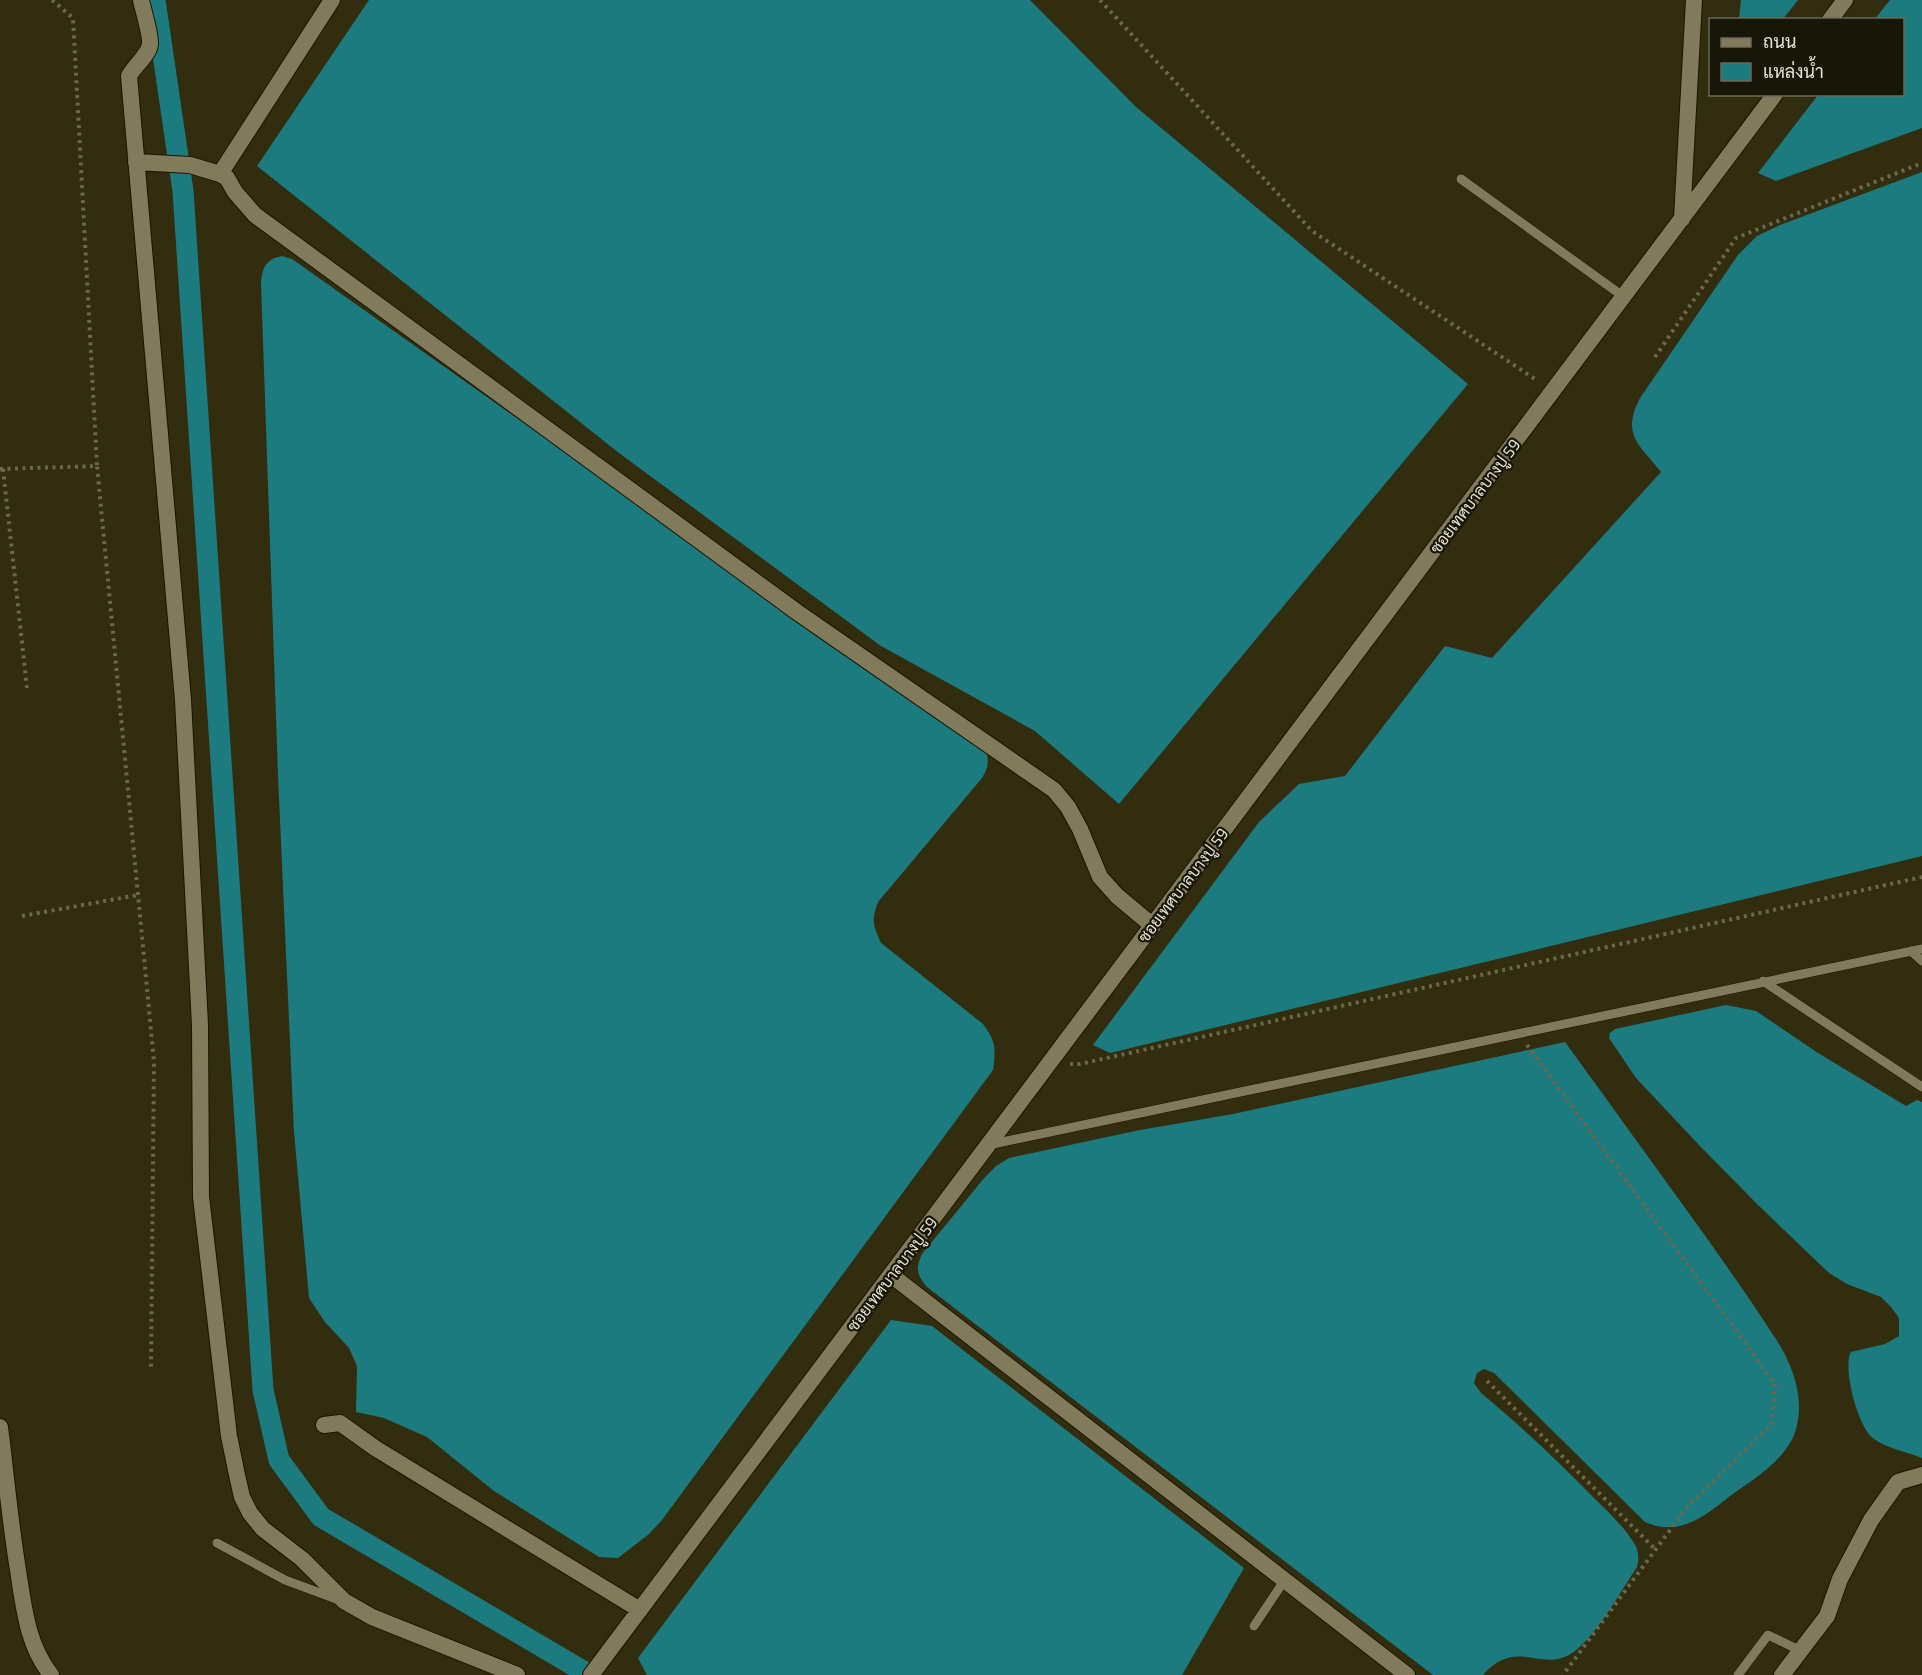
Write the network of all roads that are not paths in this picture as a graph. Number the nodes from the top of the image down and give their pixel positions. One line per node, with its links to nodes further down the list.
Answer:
1 (141, 0): 7 (street)
2 (332, 0): 8 (street)
3 (1695, 0): 10 (street)
4 (1845, 0): 5 (street)
5 (1832, 18)
6 (1774, 96): 10 (street, ซอยเทศบาลบางปู 59)
7 (136, 162): 8 (street); 25 (street)
8 (220, 174): 12 (street)
9 (1461, 179): 11 (lane)
10 (1682, 220): 11 (street, ซอยเทศบาลบางปู 59)
11 (1624, 297): 12 (street, ซอยเทศบาลบางปู 59)
12 (1153, 926): 18 (street, ซอยเทศบาลบางปู 59)
13 (1922, 949): 14 (lane)
14 (1911, 951): 15 (lane); 16 (lane)
15 (1922, 961)
16 (1763, 981): 17 (lane); 18 (lane)
17 (1922, 1087)
18 (988, 1145): 19 (street, ซอยเทศบาลบางปู 59)
19 (891, 1275): 24 (street); 26 (street, ซอยเทศบาลบางปู 59)
20 (324, 1425): 26 (street)
21 (0, 1426): 30 (street)
22 (1922, 1475): 28 (street)
23 (217, 1543): 25 (lane)
24 (1284, 1581): 27 (lane); 29 (street)
25 (344, 1601): 31 (street)
26 (640, 1610): 32 (street, ซอยเทศบาลบางปู 59)
27 (1254, 1626)
28 (1801, 1651): 33 (lane); 34 (street)
29 (1404, 1674)
30 (51, 1675)
31 (517, 1675)
32 (591, 1675)
33 (1738, 1675)
34 (1782, 1675)

